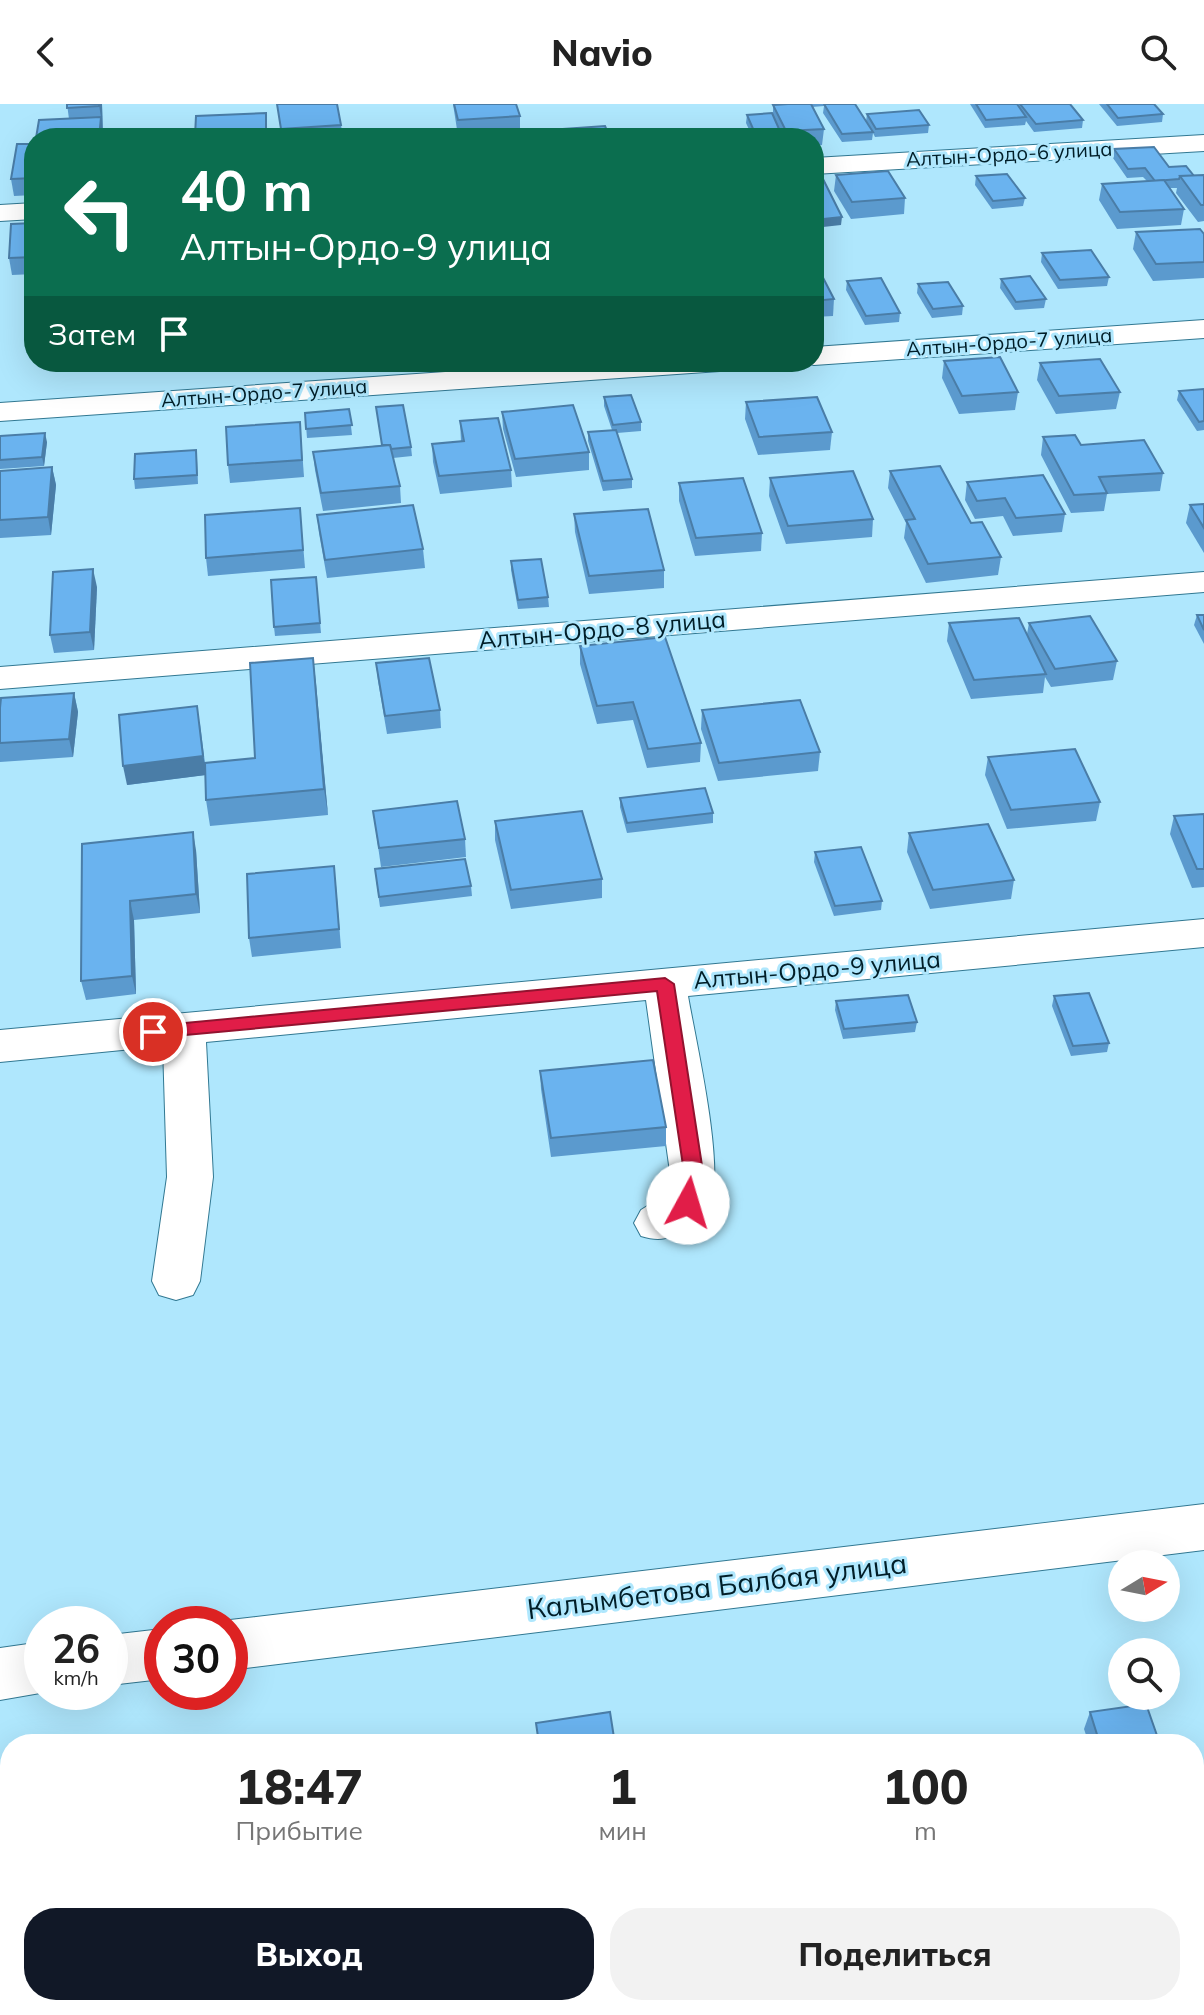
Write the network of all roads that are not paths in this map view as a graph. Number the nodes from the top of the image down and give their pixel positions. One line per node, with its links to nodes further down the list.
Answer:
1 (1204, 143): 2 (street, Алтын-Ордо-6 улица)
2 (824, 165)
3 (24, 212): 4 (street)
4 (0, 213)
5 (1204, 329): 6 (street, Алтын-Ордо-7 улица)
6 (824, 355)
7 (576, 372): 8 (street, Алтын-Ордо-7 улица)
8 (0, 412)
9 (1204, 582): 10 (street, Алтын-Ордо-8 улица)
10 (0, 678)
11 (1204, 933): 12 (street, Алтын-Ордо-9 улица)
12 (665, 984): 13 (street, Алтын-Ордо-9 улица); 15 (street)
13 (184, 1029): 14 (street, Алтын-Ордо-9 улица); 16 (street)
14 (0, 1046)
15 (658, 1223)
16 (176, 1281)
17 (1204, 1527): 18 (street, Калымбетова Балбая улица)
18 (248, 1643)
19 (24, 1671): 20 (street)
20 (0, 1674)

